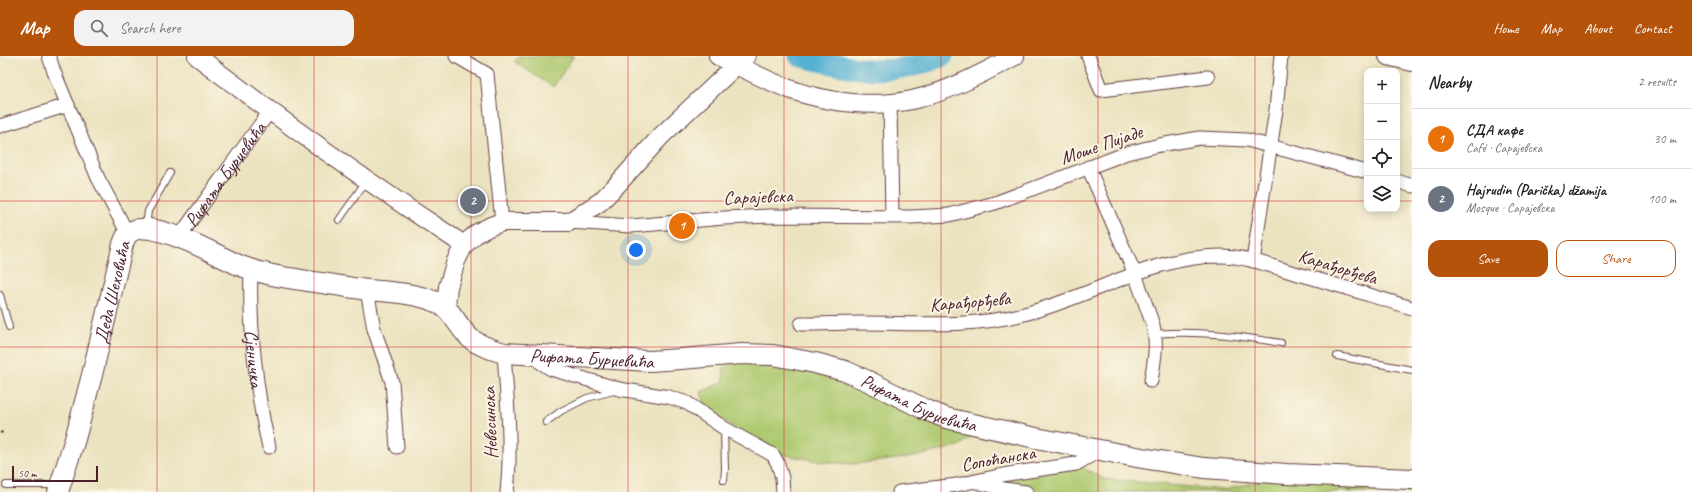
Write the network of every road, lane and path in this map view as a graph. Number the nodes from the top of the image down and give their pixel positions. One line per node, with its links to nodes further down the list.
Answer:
1 (49, 56): 13 (street, Деда Шеховића)
2 (197, 56): 14 (street, Рифата Бурџевића)
3 (456, 56): 26 (street)
4 (718, 56): 9 (street)
5 (1015, 56): 12 (street)
6 (1088, 56): 11 (street)
7 (1281, 56): 16 (street)
8 (1388, 56): 10 (street)
9 (742, 60): 12 (street); 27 (street)
10 (1412, 62)
11 (1208, 76)
12 (890, 103): 24 (street)
13 (68, 105): 15 (street); 28 (street, Деда Шеховића)
14 (270, 111): 20 (street, Рифата Бурџевића); 29 (street, Рифата Бурџевића)
15 (0, 126)
16 (1271, 145): 17 (street, Моше Пијаде); 18 (street, Моше Пијаде); 31 (street)
17 (1088, 167): 23 (street, Моше Пијаде); 33 (street)
18 (1364, 171)
19 (170, 173): 28 (lane)
20 (366, 180): 25 (lane); 30 (street, Рифата Бурџевића)
21 (1400, 182): 22 (street)
22 (1412, 186)
23 (949, 215): 24 (street, Сарајевска)
24 (892, 216): 27 (street, Сарајевска)
25 (339, 220)
26 (502, 222): 27 (street, Сарајевска); 30 (street, Сарајевска)
27 (569, 222)
28 (137, 231): 29 (main road); 59 (main road, Деда Шеховића)
29 (180, 237): 32 (main road)
30 (464, 245): 36 (street)
31 (1253, 261): 33 (street, Карађорђева); 37 (street, Карађорђева)
32 (251, 270): 34 (main road); 52 (street, Сјеничка)
33 (1135, 274): 38 (street, Карађорђева); 40 (street)
34 (367, 290): 36 (main road); 53 (street)
35 (0, 295): 39 (lane)
36 (446, 306): 42 (main road, Рифата Бурџевића)
37 (1412, 308)
38 (801, 324)
39 (9, 327)
40 (1155, 334): 41 (lane); 46 (street)
41 (1281, 343)
42 (504, 353): 43 (main road, Рифата Бурџевића); 60 (street, Невесинска)
43 (535, 354): 47 (street); 54 (main road, Рифата Бурџевића)
44 (1337, 356): 45 (lane)
45 (1412, 370)
46 (1151, 381)
47 (619, 389): 48 (lane); 49 (street)
48 (546, 422)
49 (724, 428): 56 (lane); 61 (street)
50 (3, 432): 51 (path)
51 (0, 433)
52 (269, 447)
53 (396, 447)
54 (1101, 450): 55 (main road, Рифата Бурџевића); 57 (street, Сопоћанска)
55 (1412, 479)
56 (724, 480)
57 (974, 482): 62 (street, Сопоћанска); 63 (street)
58 (6, 485): 59 (lane)
59 (59, 489)
60 (507, 492)
61 (783, 492)
62 (898, 492)
63 (1018, 492)

